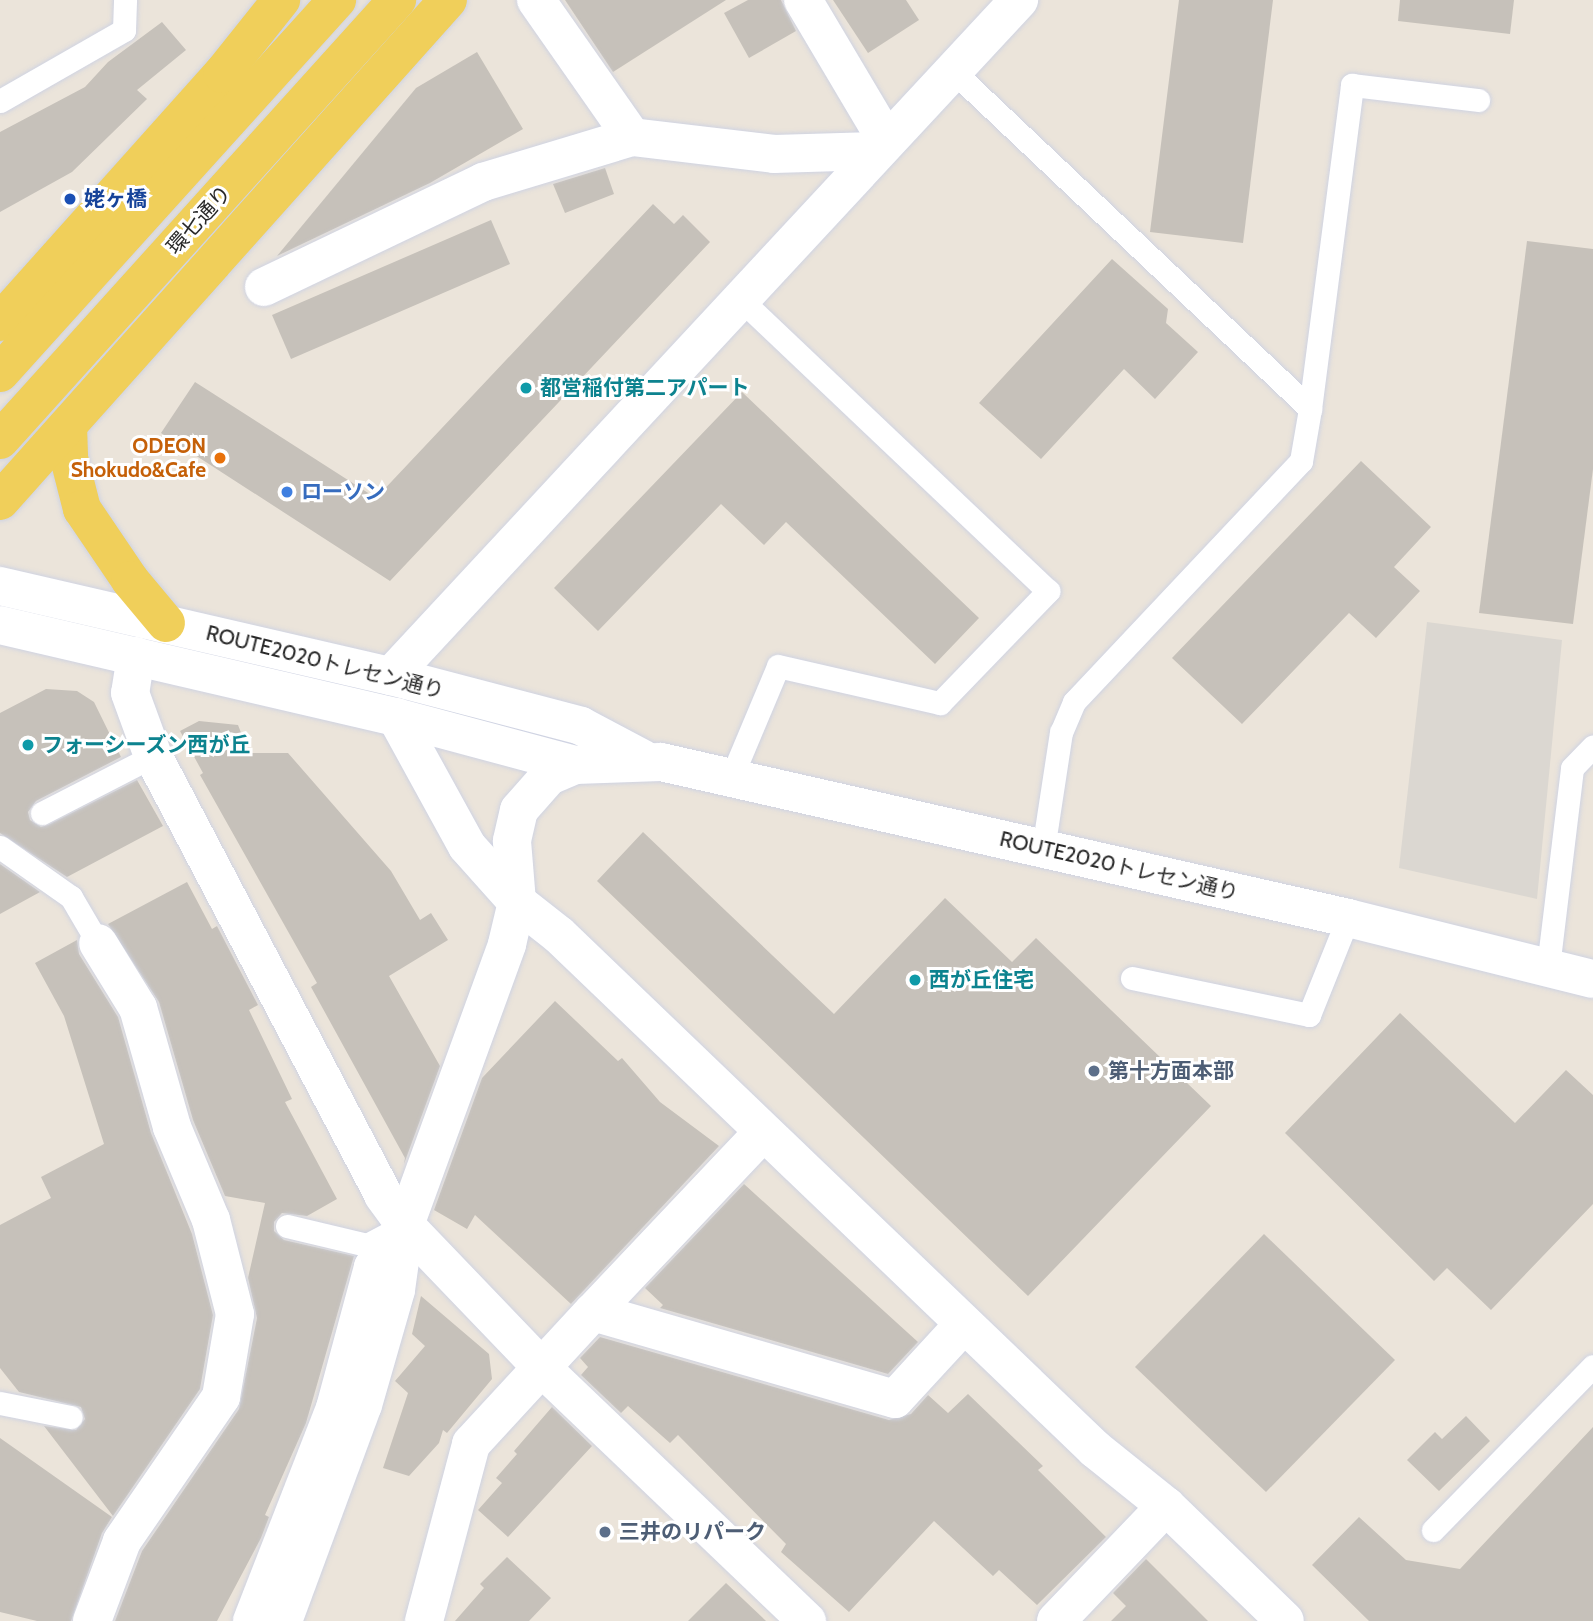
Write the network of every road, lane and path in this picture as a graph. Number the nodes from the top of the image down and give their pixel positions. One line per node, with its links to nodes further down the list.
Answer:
1 (125, 0): 11 (lane)
2 (281, 0): 16 (main road)
3 (337, 0): 17 (main road)
4 (448, 0): 19 (main road)
5 (536, 0): 12 (street)
6 (803, 0): 13 (street)
7 (1019, 0): 9 (street)
8 (390, 7): 20 (main road, 環七通り)
9 (952, 71): 13 (street); 18 (lane)
10 (1478, 100): 18 (lane)
11 (0, 101)
12 (632, 137): 13 (street); 14 (street)
13 (880, 145): 15 (street)
14 (264, 287)
15 (738, 297): 26 (street); 32 (lane)
16 (0, 322)
17 (0, 373)
18 (1310, 409): 35 (lane)
19 (68, 426): 21 (main road); 23 (main road)
20 (0, 440)
21 (0, 501)
22 (0, 586): 23 (street, ROUTE2020トレセン通り)
23 (166, 623): 26 (street, ROUTE2020トレセン通り)
24 (0, 625): 25 (street, ROUTE2020トレセン通り)
25 (136, 656): 27 (street, ROUTE2020トレセン通り); 29 (street)
26 (391, 676): 30 (street, ROUTE2020トレセン通り)
27 (396, 717): 31 (street, ROUTE2020トレセン通り); 36 (street)
28 (1593, 746): 39 (lane)
29 (153, 756): 33 (lane); 43 (street)
30 (643, 759): 31 (street, ROUTE2020トレセン通り); 32 (street, ROUTE2020トレセン通り)
31 (576, 765): 36 (street)
32 (731, 778): 35 (street, ROUTE2020トレセン通り)
33 (42, 813)
34 (0, 847): 38 (lane)
35 (1043, 849): 37 (street, ROUTE2020トレセン通り)
36 (517, 902): 42 (street); 43 (street)
37 (1348, 918): 39 (street, ROUTE2020トレセン通り); 40 (lane)
38 (98, 943): 53 (street)
39 (1548, 967): 41 (street, ROUTE2020トレセン通り)
40 (1132, 978)
41 (1593, 979)
42 (762, 1133): 45 (street); 46 (street)
43 (405, 1225): 44 (lane); 48 (street); 54 (street); 55 (street)
44 (287, 1226)
45 (593, 1312): 46 (street); 48 (street)
46 (964, 1324): 51 (street)
47 (1593, 1366): 52 (lane)
48 (541, 1367): 56 (street); 57 (street)
49 (0, 1403): 50 (lane)
50 (71, 1417)
51 (1166, 1507): 58 (street); 59 (street)
52 (1433, 1530)
53 (92, 1621)
54 (253, 1621)
55 (283, 1621)
56 (424, 1621)
57 (807, 1621)
58 (1055, 1621)
59 (1285, 1621)

